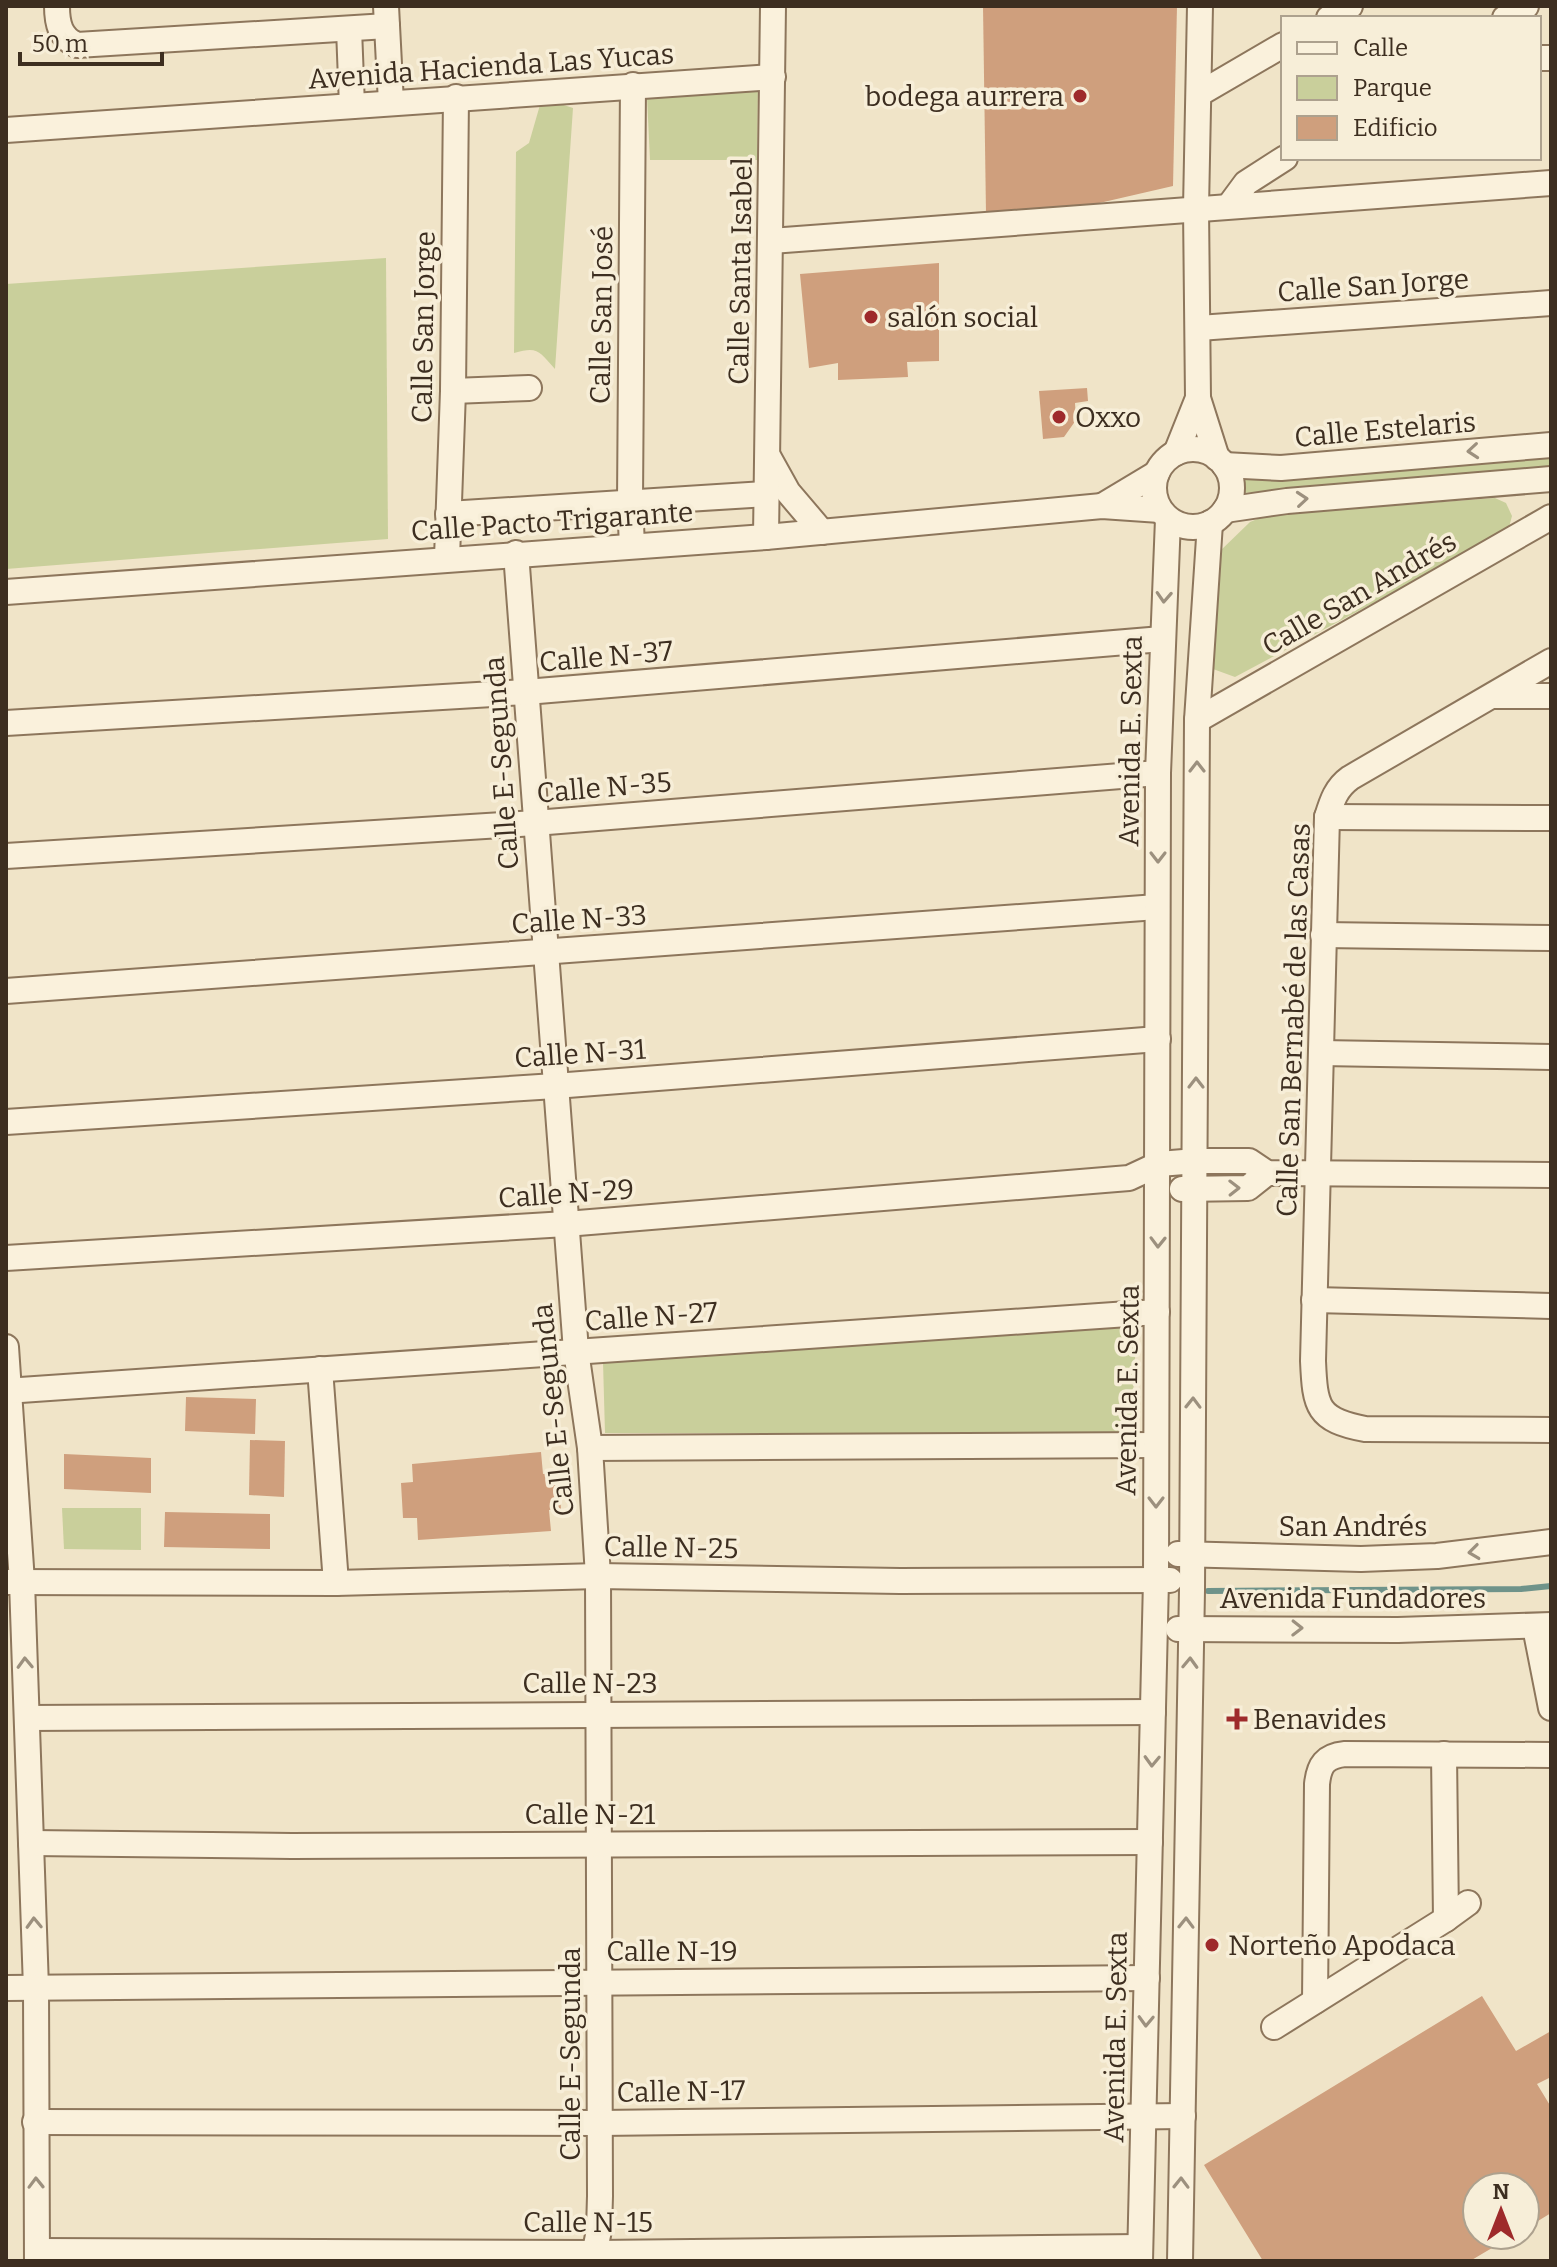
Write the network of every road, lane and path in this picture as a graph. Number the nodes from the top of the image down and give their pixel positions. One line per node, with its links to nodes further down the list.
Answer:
1 (57, 6): 9 (street)
2 (773, 6): 11 (street, Calle Santa Isabel)
3 (1200, 6): 13 (street)
4 (1350, 6): 7 (street)
5 (1526, 6): 8 (street)
6 (386, 16): 9 (street); 15 (street)
7 (1332, 16)
8 (1508, 16)
9 (349, 29): 16 (street)
10 (1281, 46): 13 (street)
11 (773, 77): 12 (street, Avenida Hacienda Las Yucas); 22 (street, Calle Santa Isabel)
12 (633, 85): 14 (street, Avenida Hacienda Las Yucas); 35 (street, Calle San José)
13 (1199, 94): 21 (street)
14 (456, 97): 15 (street, Avenida Hacienda Las Yucas); 26 (street, Calle San Jorge)
15 (391, 103): 16 (street, Avenida Hacienda Las Yucas)
16 (352, 106): 17 (street, Avenida Hacienda Las Yucas)
17 (6, 130)
18 (1282, 160): 20 (street)
19 (1551, 183): 20 (street)
20 (1229, 206): 21 (street)
21 (1196, 208): 22 (street); 24 (street)
22 (771, 241): 29 (street, Calle Santa Isabel)
23 (1551, 303): 24 (street, Calle San Jorge)
24 (1199, 328): 27 (street)
25 (529, 388): 26 (street)
26 (453, 391): 37 (street, Calle San Jorge)
27 (1198, 398): 30 (street); 31 (street)
28 (1551, 445): 31 (street, Calle Estelaris, one-way to 31)
29 (767, 452): 34 (street, Calle Santa Isabel); 41 (street)
30 (1176, 453): 31 (street); 32 (street)
31 (1220, 461): 39 (street)
32 (1157, 473): 36 (street, Calle Pacto Trigarante); 38 (street)
33 (1551, 479): 39 (street, one-way to 33)
34 (766, 494): 35 (street); 42 (street, Calle Santa Isabel)
35 (630, 502): 37 (street); 43 (street, Calle San José)
36 (1102, 506): 38 (street, Calle Pacto Trigarante); 41 (street, Calle Pacto Trigarante)
37 (448, 514): 45 (street, Calle San Jorge)
38 (1164, 514): 39 (street); 47 (street, Avenida E. Sexta, one-way to 47)
39 (1218, 516): 52 (street)
40 (1551, 517): 52 (street, Calle San Andrés)
41 (822, 532): 42 (street, Calle Pacto Trigarante)
42 (766, 537): 43 (street, Calle Pacto Trigarante)
43 (632, 546): 44 (street, Calle Pacto Trigarante)
44 (516, 553): 45 (street, Calle Pacto Trigarante); 49 (street, Calle E-Segunda)
45 (447, 558): 46 (street, Calle Pacto Trigarante)
46 (6, 592)
47 (1162, 639): 49 (street, Calle N-37); 54 (street, Avenida E. Sexta)
48 (1551, 661): 50 (street, Calle San Bernabé de las Casas)
49 (526, 692): 53 (street, Calle N-37); 57 (street, Calle E-Segunda)
50 (1491, 696): 51 (street); 55 (street, Calle San Bernabé de las Casas)
51 (1551, 696)
52 (1197, 720): 69 (street, one-way to 52)
53 (6, 723)
54 (1158, 773): 57 (street, Calle N-35); 59 (street, Avenida E. Sexta, one-way to 59)
55 (1327, 817): 56 (street); 60 (street, Calle San Bernabé de las Casas)
56 (1551, 818)
57 (535, 823): 58 (street, Calle N-35); 62 (street, Calle E-Segunda)
58 (6, 856)
59 (1157, 907): 62 (street, Calle N-33); 64 (street, Avenida E. Sexta)
60 (1323, 935): 61 (street); 65 (street, Calle San Bernabé de las Casas)
61 (1551, 938)
62 (545, 952): 63 (street, Calle N-33); 67 (street, Calle E-Segunda)
63 (6, 991)
64 (1158, 1039): 67 (street, Calle N-31); 70 (street, Avenida E. Sexta)
65 (1321, 1053): 66 (street); 71 (street, Calle San Bernabé de las Casas)
66 (1551, 1057)
67 (555, 1086): 68 (street, Calle N-31); 77 (street, Calle E-Segunda)
68 (6, 1122)
69 (1196, 1161): 70 (street); 72 (street); 76 (street)
70 (1159, 1164): 74 (street, Calle N-29); 75 (street, Avenida E. Sexta)
71 (1319, 1172): 72 (street); 73 (street); 79 (street, Calle San Bernabé de las Casas)
72 (1267, 1173): 76 (street, one-way to 72)
73 (1551, 1175)
74 (1129, 1178): 75 (street, Calle N-29); 77 (street, Calle N-29)
75 (1158, 1189): 76 (street); 81 (street, Avenida E. Sexta, one-way to 81)
76 (1196, 1189): 91 (street, one-way to 76)
77 (566, 1224): 78 (street, Calle N-29); 83 (street, Calle E-Segunda)
78 (6, 1258)
79 (1314, 1300): 80 (street); 86 (street, Calle San Bernabé de las Casas)
80 (1551, 1306)
81 (1157, 1312): 83 (street, Calle N-27); 87 (street, Avenida E. Sexta)
82 (6, 1347): 85 (street)
83 (576, 1351): 84 (street, Calle N-27); 88 (street, Calle E-Segunda)
84 (320, 1369): 85 (street, Calle N-27); 96 (street)
85 (7, 1391): 95 (street)
86 (1551, 1430)
87 (1156, 1445): 88 (street); 90 (street, Avenida E. Sexta, one-way to 90)
88 (590, 1448): 92 (street, Calle E-Segunda)
89 (1551, 1542): 91 (street, San Andrés, one-way to 91)
90 (1155, 1554): 91 (street, San Andrés); 93 (street, Avenida E. Sexta)
91 (1191, 1554): 94 (street)
92 (598, 1576): 93 (street, Calle N-25); 96 (street, Calle N-25); 102 (street, Calle E-Segunda)
93 (1156, 1580): 94 (street, Calle N-25); 99 (street, Avenida E. Sexta)
94 (1192, 1580): 98 (street)
95 (14, 1582): 96 (street, Calle N-25); 103 (street, one-way to 95)
96 (336, 1583)
97 (1543, 1626): 98 (street, Avenida Fundadores, one-way to 97); 100 (street)
98 (1191, 1628): 99 (street, Avenida Fundadores); 118 (street, one-way to 98)
99 (1155, 1629): 101 (street, Avenida E. Sexta)
100 (1551, 1708)
101 (1153, 1712): 102 (street, Calle N-23); 106 (street, Avenida E. Sexta, one-way to 106)
102 (599, 1713): 103 (street, Calle N-23); 108 (street, Calle E-Segunda)
103 (27, 1718): 107 (street)
104 (1444, 1754): 105 (street); 110 (street); 115 (street)
105 (1551, 1755)
106 (1150, 1842): 108 (street, Calle N-21); 111 (street, Avenida E. Sexta)
107 (31, 1843): 108 (street, Calle N-21); 114 (street, one-way to 107)
108 (599, 1843): 112 (street, Calle E-Segunda)
109 (1468, 1903): 110 (street)
110 (1446, 1919): 115 (street)
111 (1147, 1978): 112 (street, Calle N-19); 117 (street, Avenida E. Sexta, one-way to 117)
112 (599, 1982): 114 (street, Calle N-19); 120 (street, Calle E-Segunda)
113 (6, 1988): 114 (street, Calle N-19)
114 (36, 1988): 119 (street)
115 (1315, 2001): 116 (street)
116 (1274, 2027)
117 (1143, 2116): 118 (street, Calle N-17); 120 (street, Calle N-17); 121 (street, Avenida E. Sexta)
118 (1183, 2116): 124 (street, one-way to 118)
119 (35, 2122): 120 (street, Calle N-17); 122 (street, one-way to 119)
120 (600, 2123): 123 (street, Calle E-Segunda)
121 (1140, 2254): 123 (street, Calle N-15)
122 (37, 2256): 123 (street, Calle N-15)
123 (594, 2257)
124 (1180, 2261)

